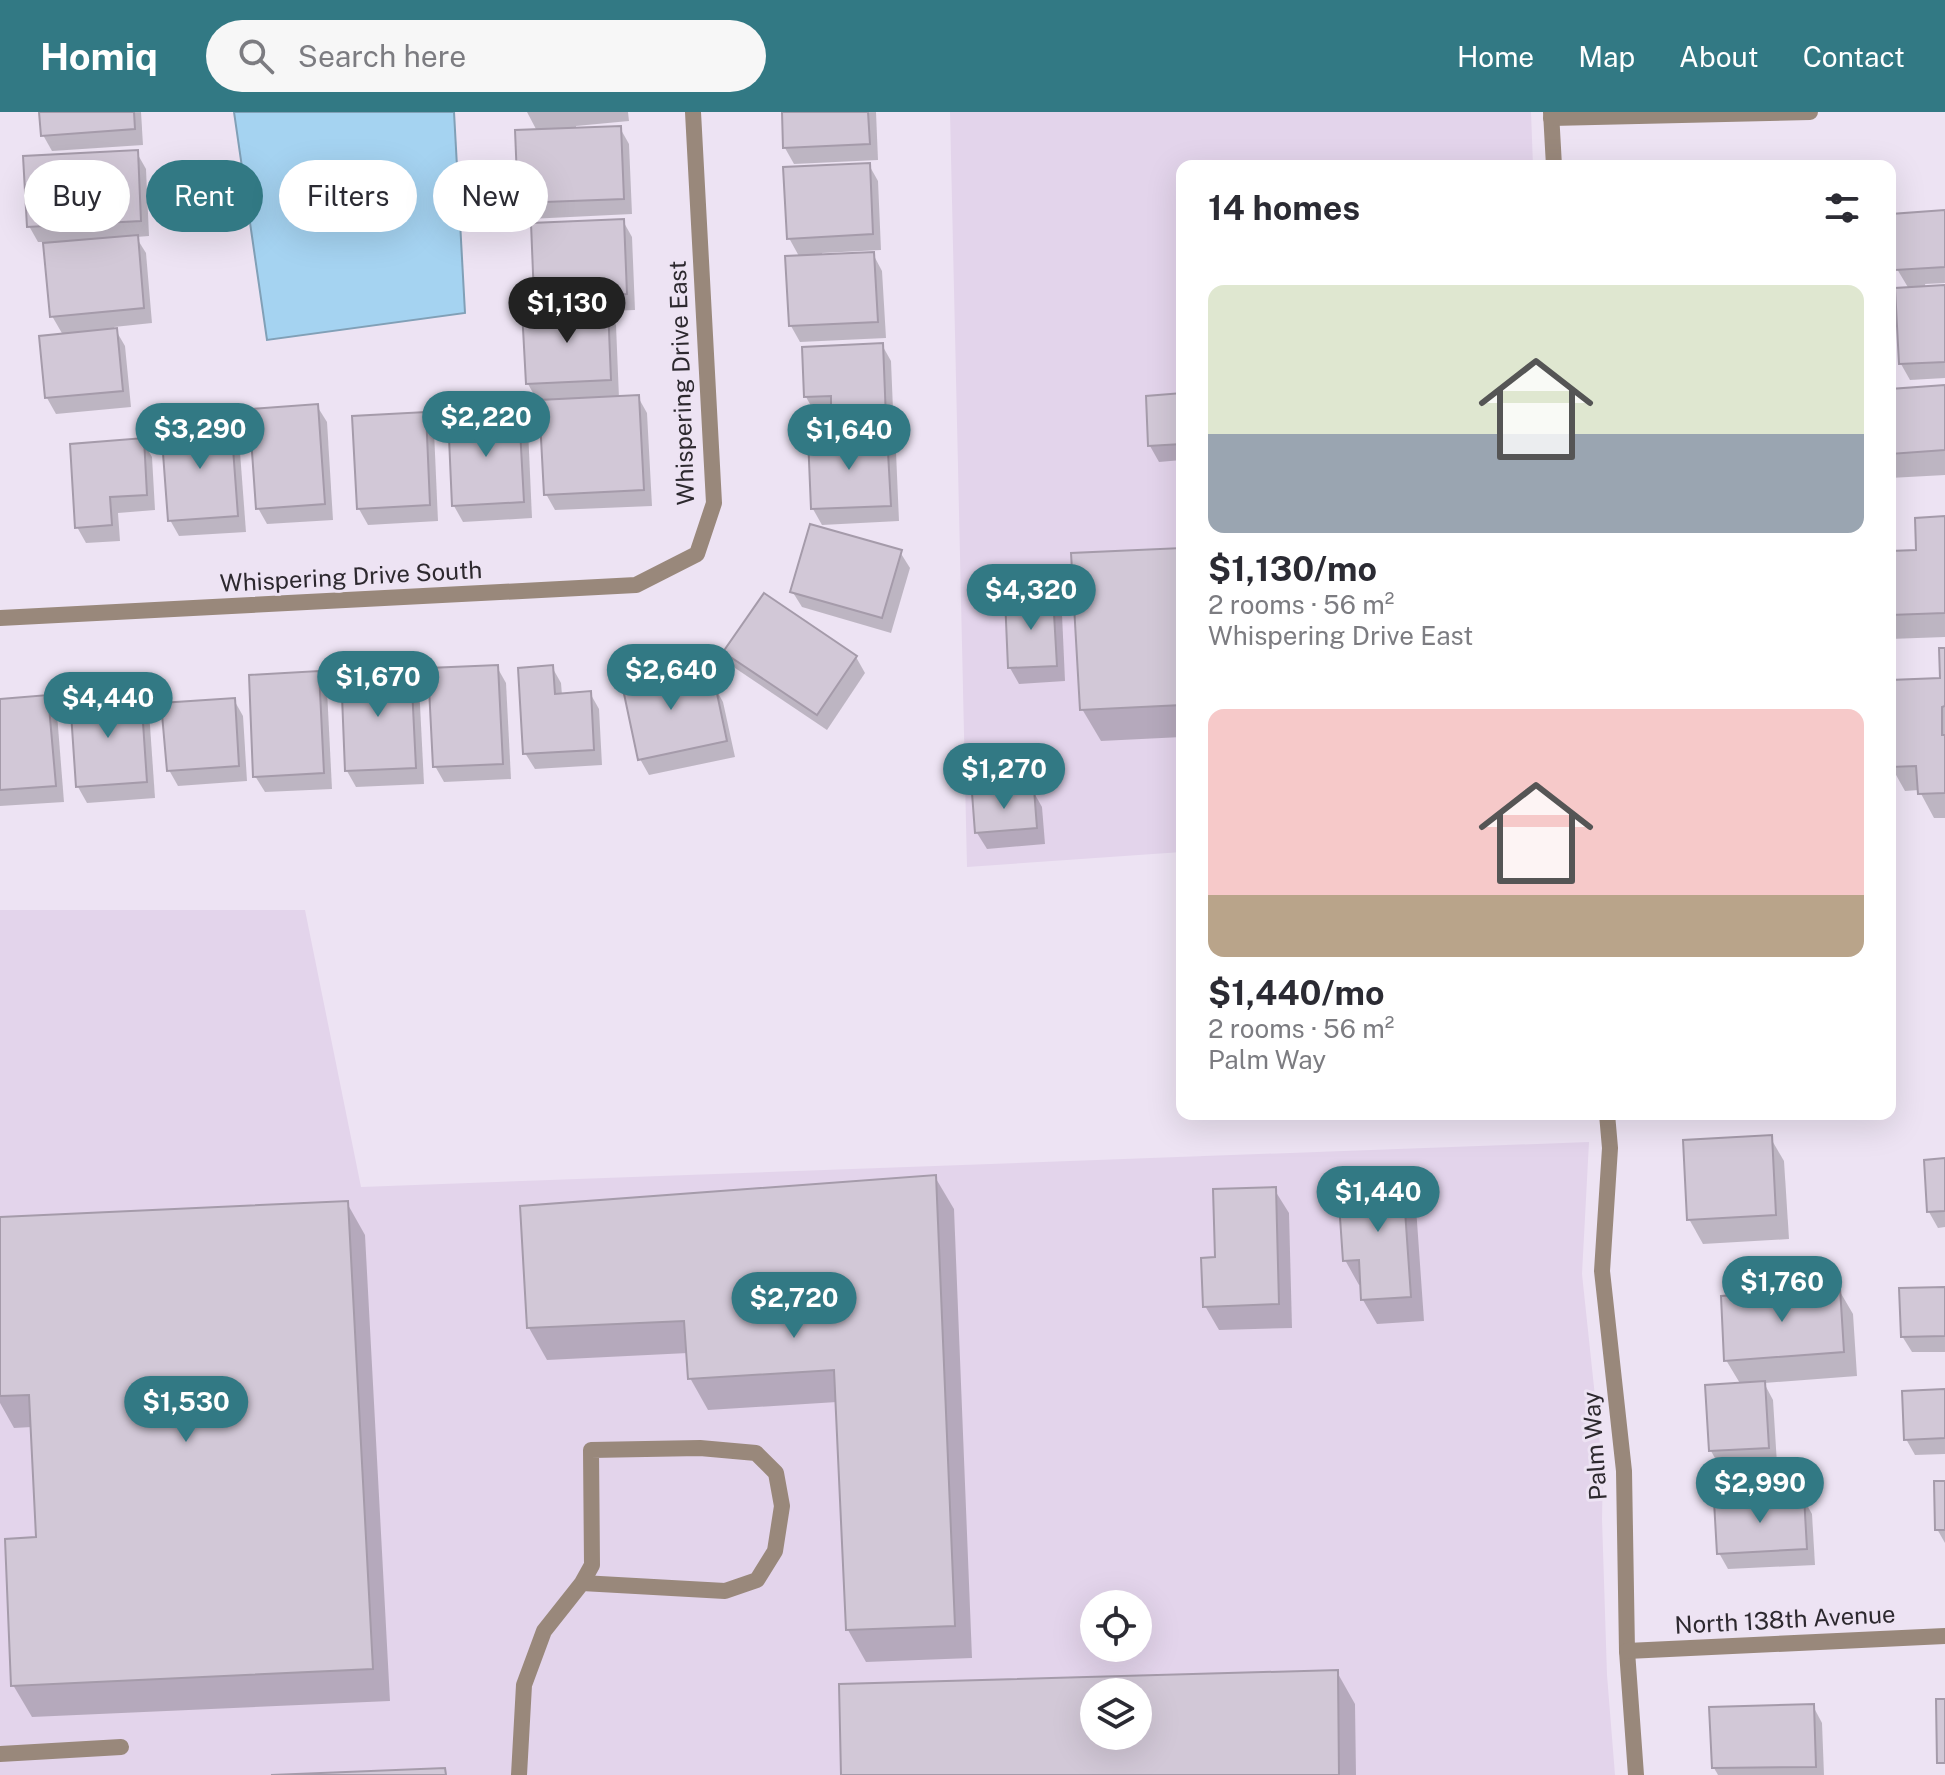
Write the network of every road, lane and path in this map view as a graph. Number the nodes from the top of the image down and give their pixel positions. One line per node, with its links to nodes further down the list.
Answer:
1 (693, 112): 5 (street, Whispering Drive East)
2 (1810, 112): 3 (street)
3 (1551, 115): 4 (street)
4 (1554, 160)
5 (697, 554): 6 (street, Whispering Drive South)
6 (0, 618)
7 (1608, 1120): 10 (street, Palm Way)
8 (582, 1583): 8 (street); 13 (street)
9 (1945, 1636): 10 (street, North 138th Avenue)
10 (1627, 1651): 14 (street, Palm Way)
11 (121, 1747): 12 (street)
12 (0, 1754)
13 (519, 1775)
14 (1636, 1775)

